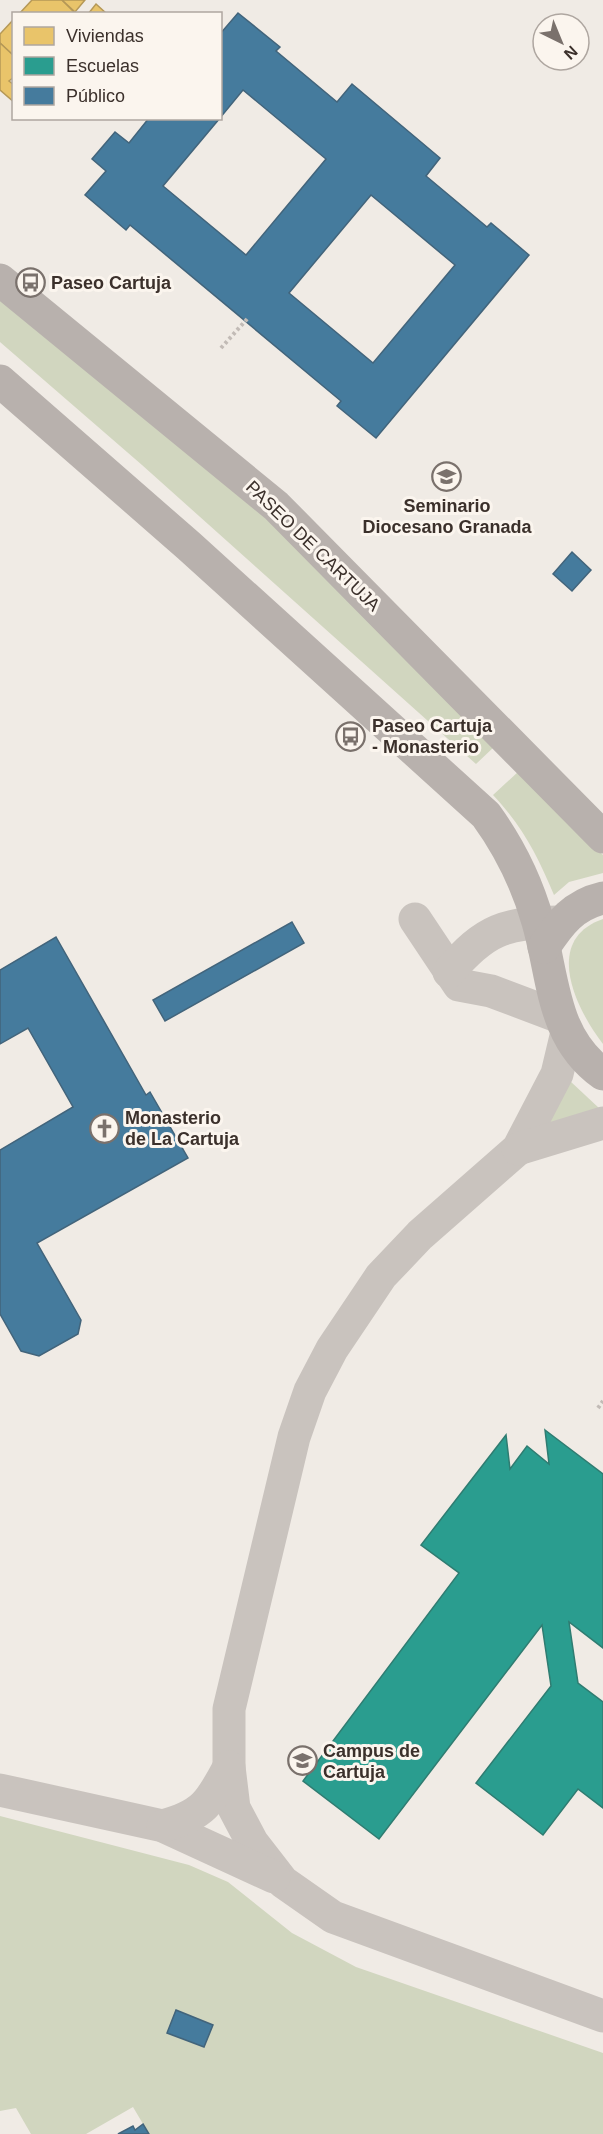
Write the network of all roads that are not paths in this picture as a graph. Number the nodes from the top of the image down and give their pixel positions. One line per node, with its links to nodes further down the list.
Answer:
1 (0, 280): 3 (main road, PASEO DE CARTUJA)
2 (0, 381): 6 (main road)
3 (603, 837)
4 (603, 898): 6 (main road)
5 (415, 919): 7 (street)
6 (547, 930): 7 (street); 8 (main road)
7 (449, 972): 8 (street)
8 (564, 1025): 9 (main road); 11 (street)
9 (603, 1074)
10 (603, 1123): 11 (street)
11 (518, 1149): 12 (street)
12 (229, 1767): 14 (street); 15 (street)
13 (0, 1790): 14 (street)
14 (163, 1826): 15 (street)
15 (283, 1882): 16 (street)
16 (603, 2016)

